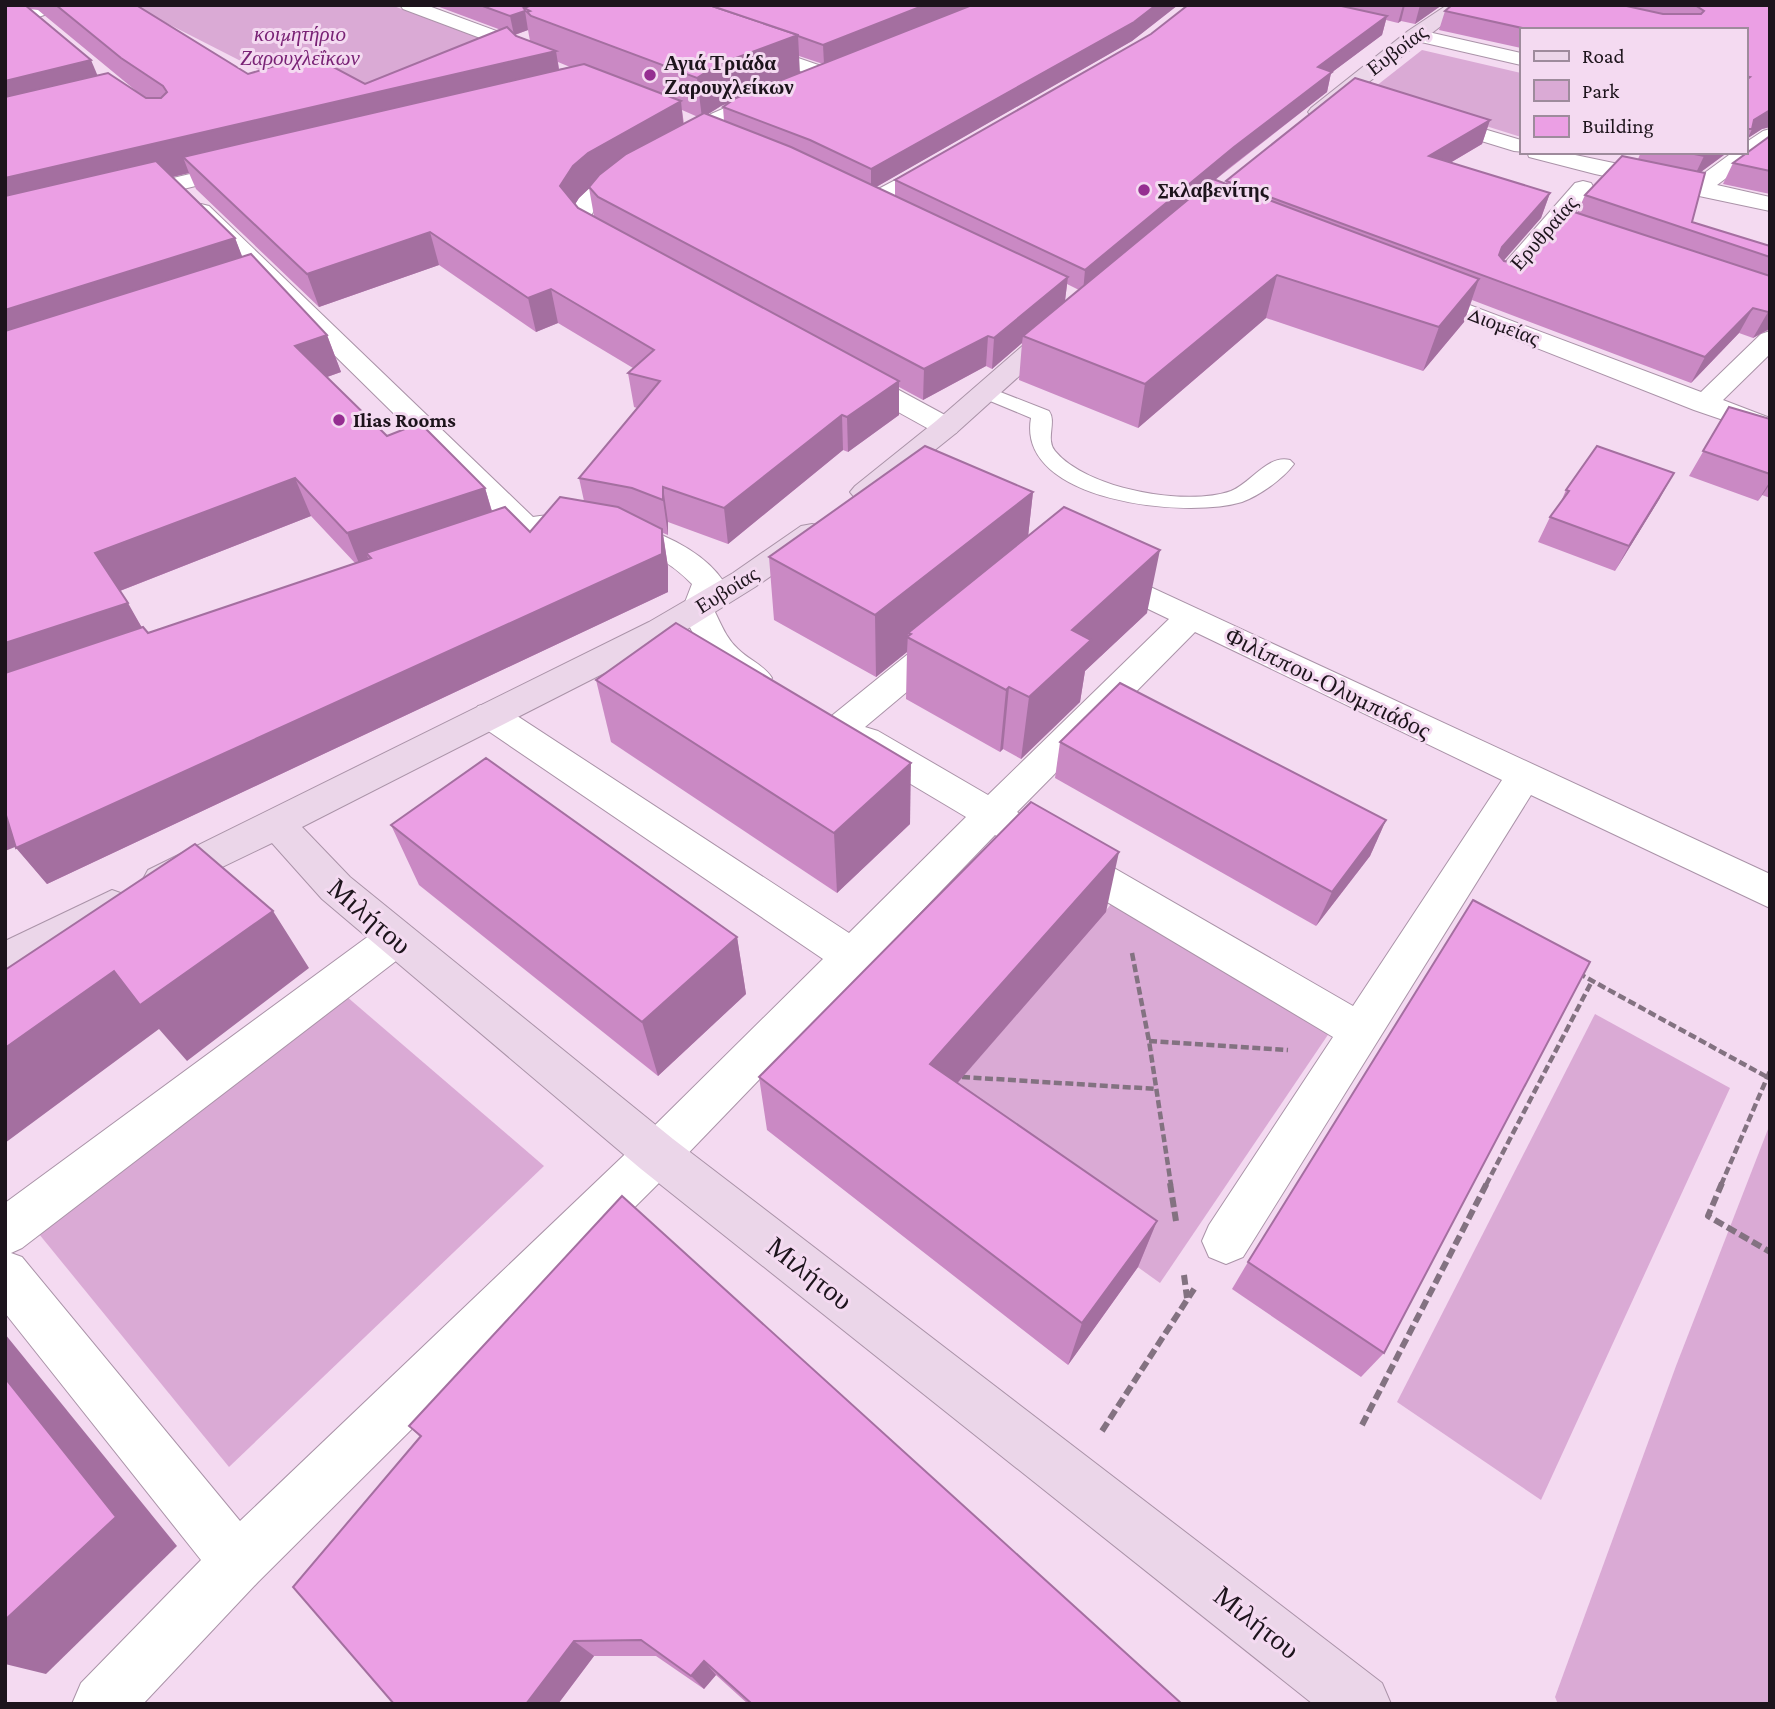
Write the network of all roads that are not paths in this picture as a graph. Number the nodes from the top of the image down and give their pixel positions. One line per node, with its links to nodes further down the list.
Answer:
1 (55, 5): 4 (street)
2 (409, 5): 10 (street)
3 (1459, 5): 7 (main road, Ευβοίας)
4 (30, 16): 5 (street); 6 (street)
5 (5, 24)
6 (48, 31)
7 (1403, 32): 9 (street); 14 (main road, Ευβοίας)
8 (731, 41): 13 (street)
9 (1520, 59)
10 (554, 71)
11 (1409, 112): 17 (street)
12 (677, 119): 13 (street)
13 (703, 129): 16 (street); 33 (street)
14 (1294, 131)
15 (1770, 135): 19 (street)
16 (726, 138)
17 (1520, 147)
18 (958, 152): 28 (street)
19 (1747, 152)
20 (1545, 154): 24 (street)
21 (1744, 154): 24 (street)
22 (262, 163): 23 (street)
23 (175, 184): 27 (street); 46 (street)
24 (1700, 187): 29 (street)
25 (1583, 188): 31 (street, Ερυθραίας)
26 (850, 190): 28 (street)
27 (110, 200)
28 (873, 201): 30 (street)
29 (1770, 204)
30 (898, 213)
31 (1552, 223): 32 (street); 34 (street, Ερυθραίας)
32 (1577, 232)
33 (629, 253)
34 (1504, 279)
35 (1393, 283): 40 (street, Διομείας)
36 (1084, 305): 39 (main road, Ευβοίας)
37 (1770, 338): 40 (street)
38 (836, 367): 41 (street)
39 (985, 392): 41 (main road, Ευβοίας); 43 (lane)
40 (1704, 404): 42 (street, Διομείας)
41 (946, 427): 44 (main road, Ευβοίας)
42 (1770, 428)
43 (1283, 464)
44 (885, 477): 45 (street); 49 (main road, Ευβοίας)
45 (921, 493)
46 (528, 529): 47 (street); 49 (street)
47 (451, 554)
48 (1078, 564): 50 (street, Φιλίππου-Ολυμπιάδος)
49 (698, 610): 52 (main road, Ευβοίας); 53 (street)
50 (1191, 617): 54 (street, Φιλίππου-Ολυμπιάδος); 55 (street)
51 (969, 622): 53 (street)
52 (490, 715): 56 (main road, Ευβοίας); 59 (street)
53 (842, 727): 55 (street)
54 (1524, 776): 57 (street, Φιλίππου-Ολυμπιάδος); 61 (street)
55 (991, 815): 59 (street); 61 (street)
56 (277, 823): 58 (main road, Μιλήτου); 60 (main road, Ευβοίας)
57 (1770, 892)
58 (395, 939): 62 (main road, Μιλήτου); 63 (street)
59 (851, 956): 62 (street)
60 (5, 961)
61 (1353, 1042): 64 (street)
62 (657, 1154): 66 (street); 68 (main road, Μιλήτου)
63 (5, 1232)
64 (1226, 1241)
65 (5, 1274): 66 (street)
66 (238, 1562): 67 (street)
67 (102, 1704)
68 (1361, 1704)

